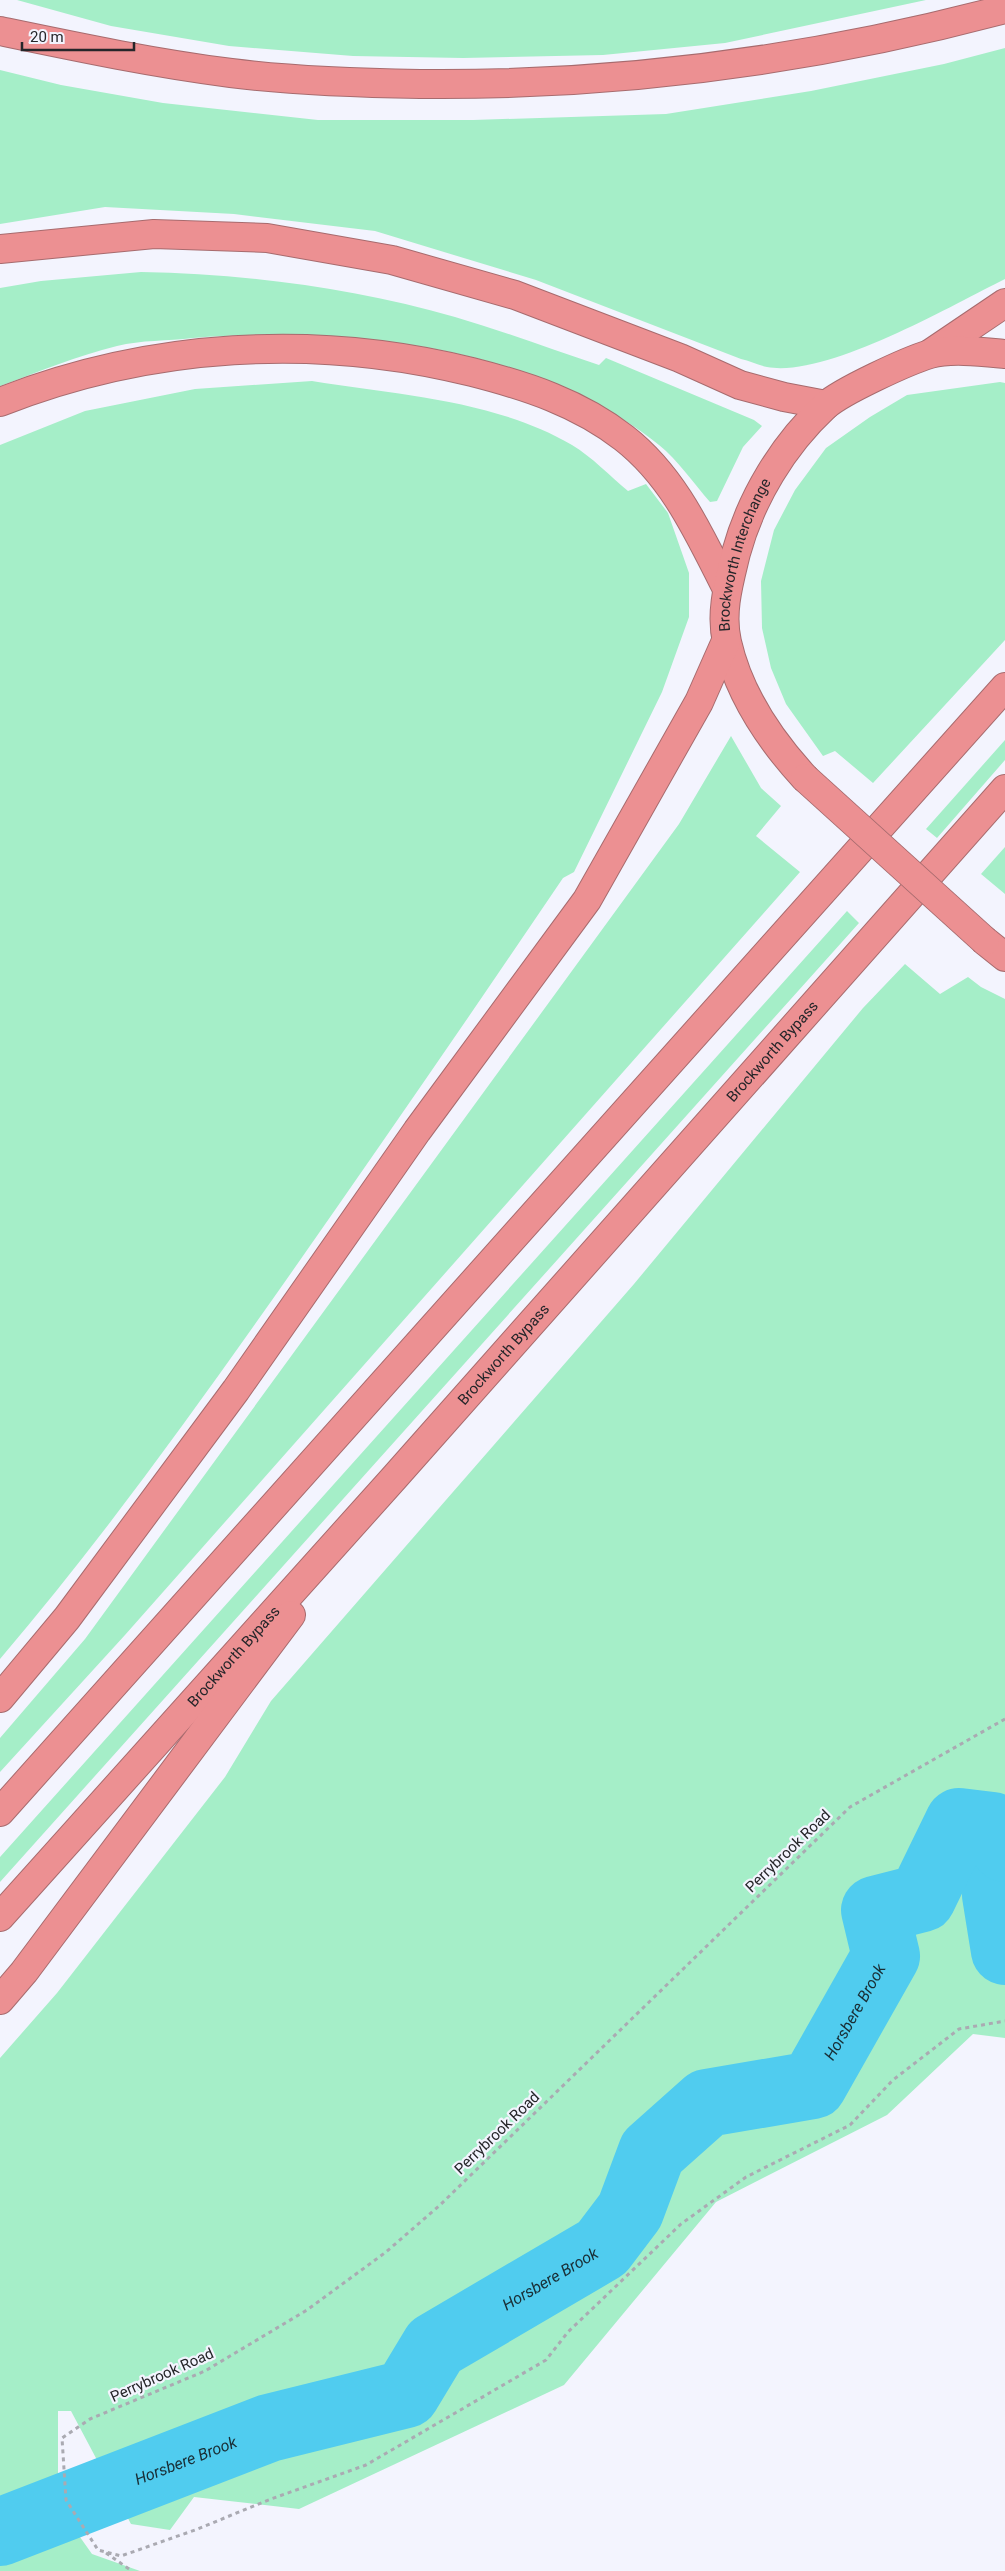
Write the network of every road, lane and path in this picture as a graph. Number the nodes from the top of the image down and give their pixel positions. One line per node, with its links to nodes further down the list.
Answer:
1 (1005, 9): 2 (highway)
2 (0, 31)
3 (0, 249): 8 (highway)
4 (1005, 303): 5 (highway)
5 (931, 353): 6 (highway, Brockworth Interchange); 8 (highway, Brockworth Interchange)
6 (1005, 354)
7 (0, 402): 9 (highway)
8 (826, 406): 9 (highway, Brockworth Interchange)
9 (727, 589): 10 (highway, Brockworth Interchange)
10 (726, 641): 13 (highway, Brockworth Interchange, bridge); 15 (highway)
11 (1005, 687): 17 (highway)
12 (1005, 789): 14 (highway, Brockworth Bypass)
13 (995, 949)
14 (394, 1478): 18 (highway, Brockworth Bypass); 19 (highway)
15 (0, 1698)
16 (1005, 1719): 21 (path, Perrybrook Road)
17 (0, 1812)
18 (0, 1917)
19 (0, 2000)
20 (1005, 2021): 21 (path)
21 (103, 2551): 22 (path)
22 (132, 2571)

